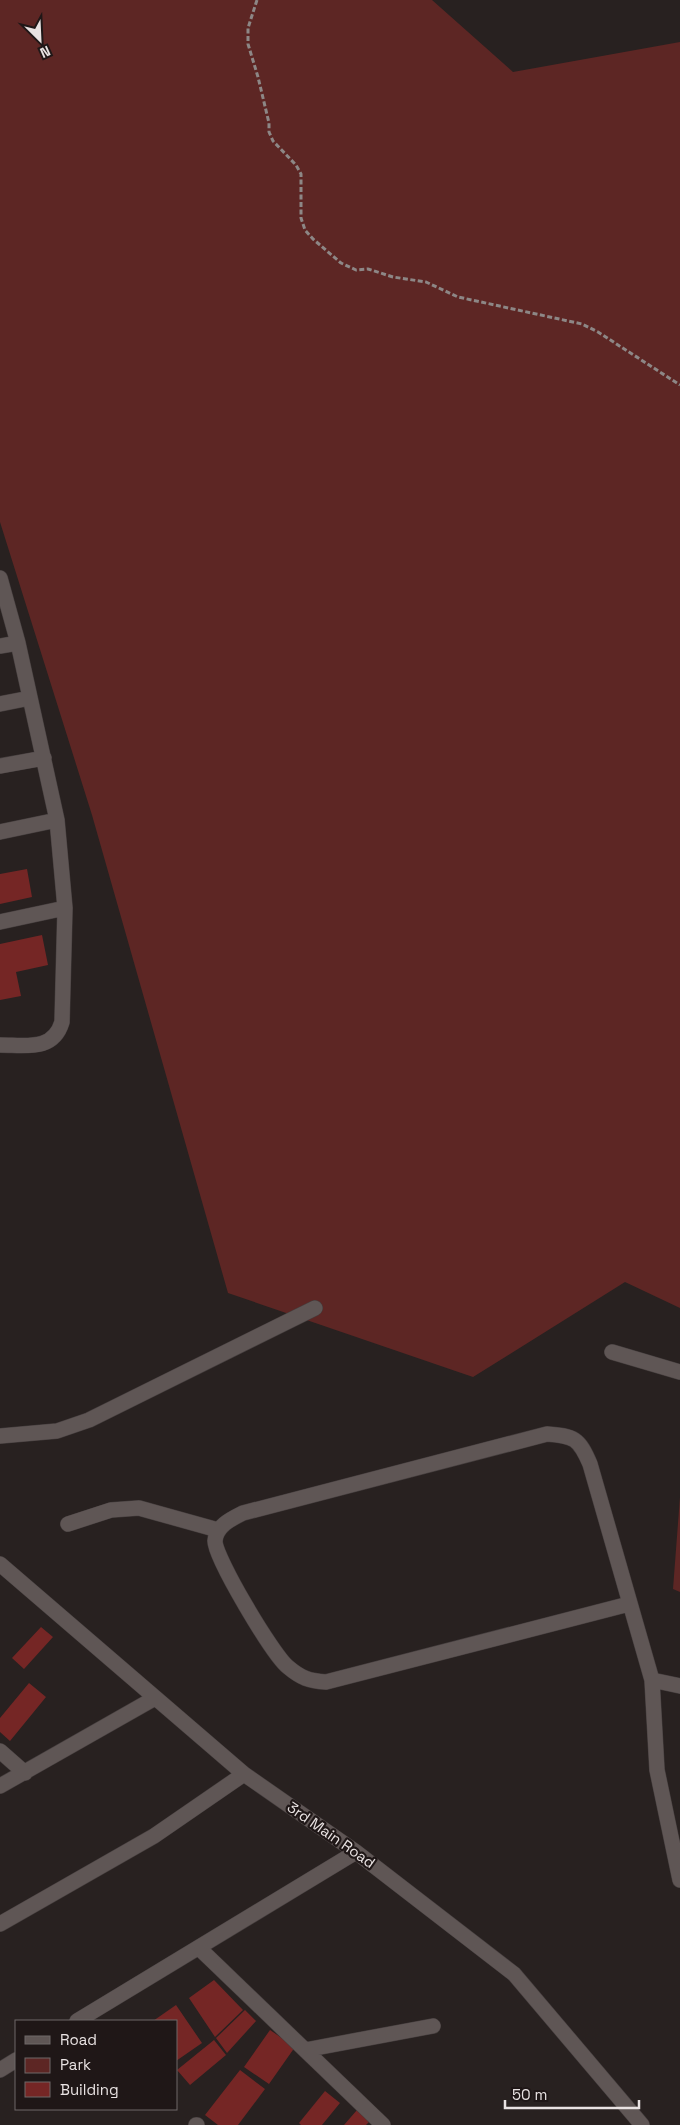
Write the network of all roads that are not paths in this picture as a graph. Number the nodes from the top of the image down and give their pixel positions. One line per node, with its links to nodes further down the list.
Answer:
1 (0, 578): 2 (street)
2 (18, 643): 3 (street); 4 (street)
3 (0, 646)
4 (30, 698): 5 (street); 6 (street)
5 (0, 704)
6 (44, 758): 7 (street); 8 (street)
7 (0, 766)
8 (57, 820): 9 (street); 10 (street)
9 (0, 832)
10 (65, 908): 11 (street); 12 (street)
11 (0, 922)
12 (0, 1044)
13 (315, 1308): 16 (street)
14 (612, 1352): 15 (street)
15 (680, 1372)
16 (0, 1436)
17 (68, 1524): 18 (street)
18 (218, 1530): 20 (street); 20 (street)
19 (0, 1564): 23 (street, 3rd Main Road)
20 (629, 1604): 21 (street)
21 (652, 1680): 22 (street); 29 (street)
22 (680, 1686)
23 (155, 1698): 25 (street); 26 (street, 3rd Main Road)
24 (0, 1751): 25 (street)
25 (25, 1773): 27 (street)
26 (244, 1774): 28 (street, 3rd Main Road); 30 (street)
27 (0, 1786)
28 (356, 1852): 31 (street); 38 (street, 3rd Main Road)
29 (680, 1880)
30 (0, 1924)
31 (198, 1948): 32 (street); 34 (street)
32 (79, 2020)
33 (433, 2026): 34 (street)
34 (305, 2050): 37 (street)
35 (15, 2061): 36 (street)
36 (0, 2070)
37 (383, 2125)
38 (642, 2125)

